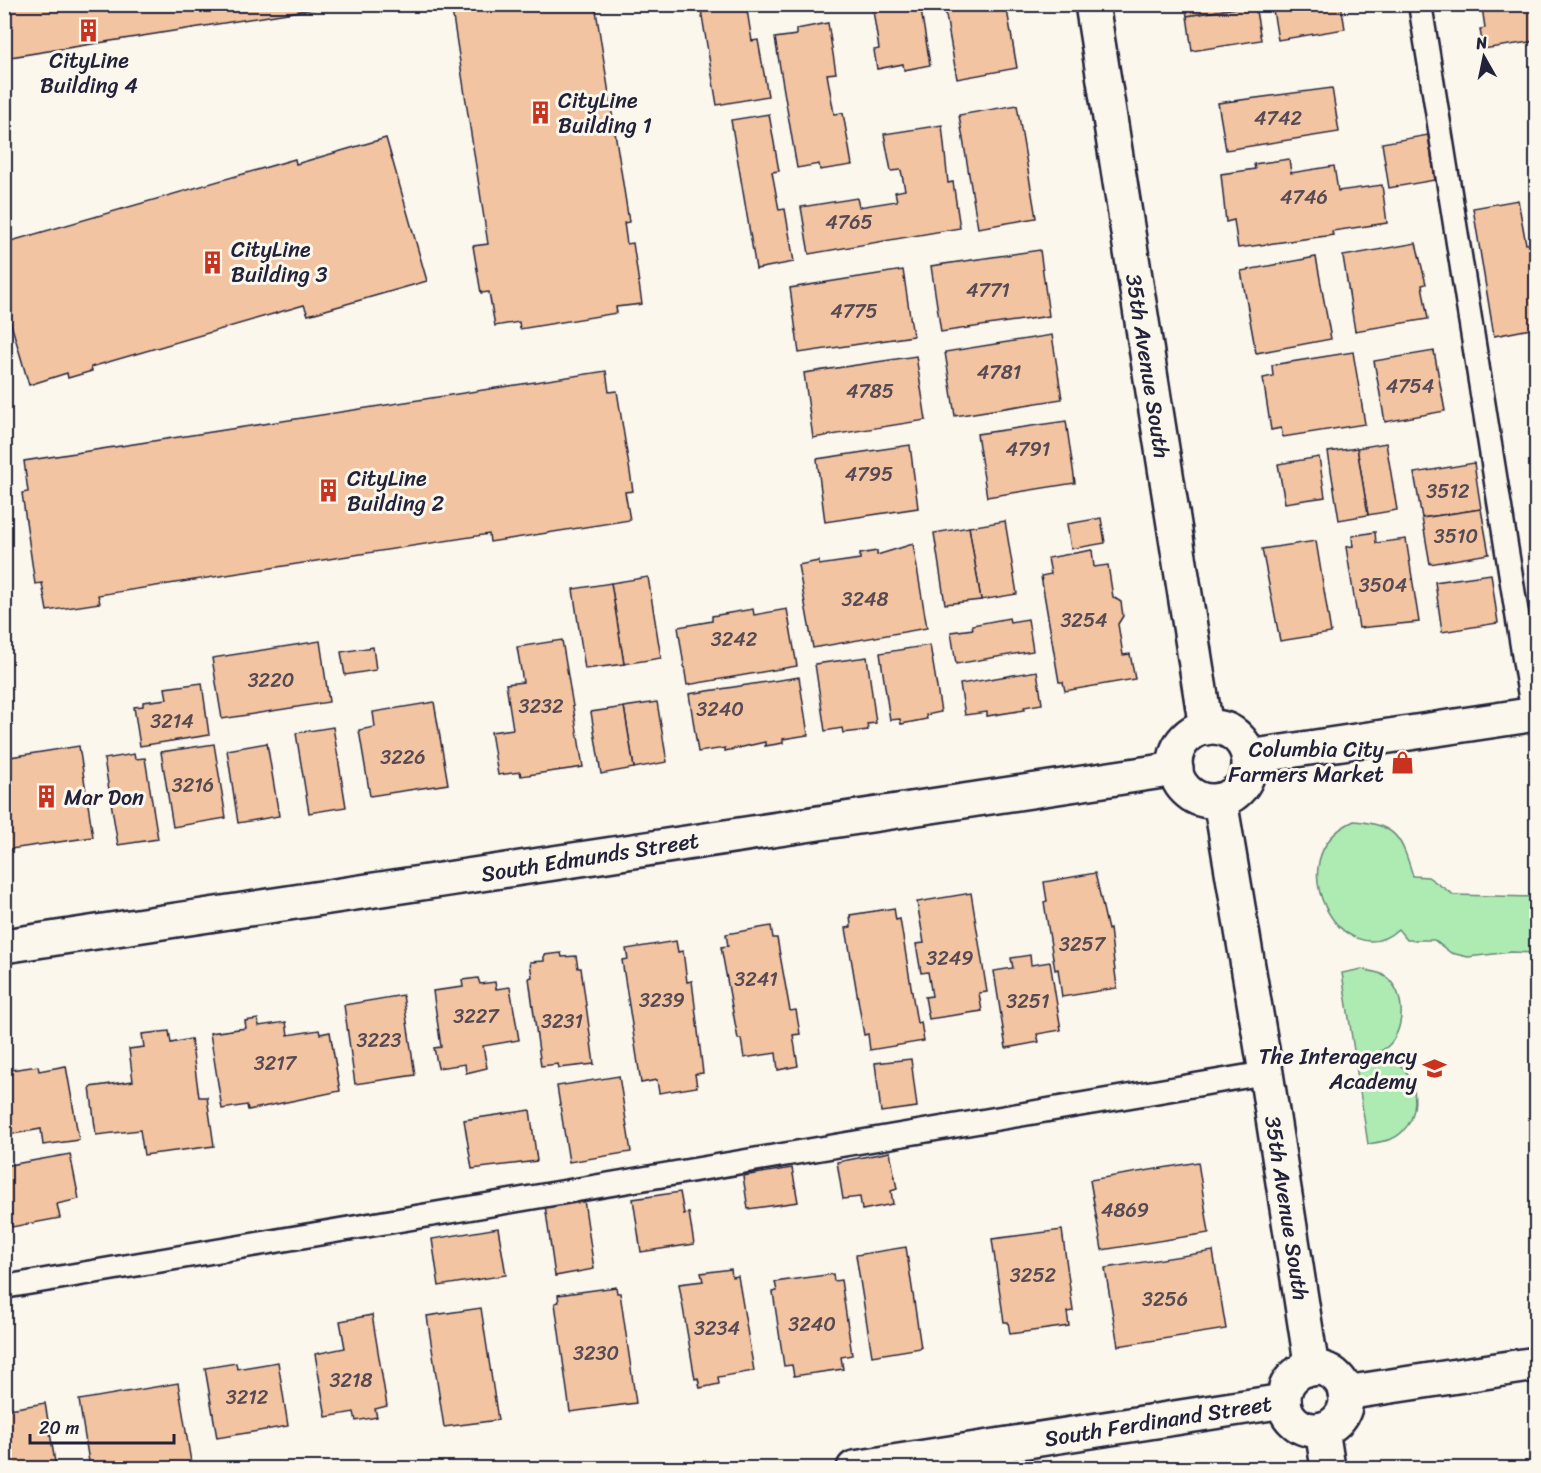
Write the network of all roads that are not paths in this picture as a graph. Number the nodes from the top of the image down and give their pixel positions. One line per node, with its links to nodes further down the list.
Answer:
1 (1092, 4): 4 (street, 35th Avenue South)
2 (1420, 4): 3 (lane)
3 (1535, 714): 5 (street)
4 (1206, 728): 5 (street); 6 (street)
5 (1249, 757): 7 (street)
6 (1176, 769): 7 (street); 8 (street, South Edmunds Street)
7 (1220, 800): 9 (street, 35th Avenue South)
8 (4, 946)
9 (1266, 1072): 10 (lane); 12 (street, 35th Avenue South)
10 (4, 1287)
11 (1536, 1364): 13 (street)
12 (1312, 1369): 13 (street); 14 (street)
13 (1345, 1394): 15 (street)
14 (1284, 1401): 15 (street); 16 (street, South Ferdinand Street)
15 (1322, 1429): 17 (street)
16 (854, 1468)
17 (1328, 1468)

